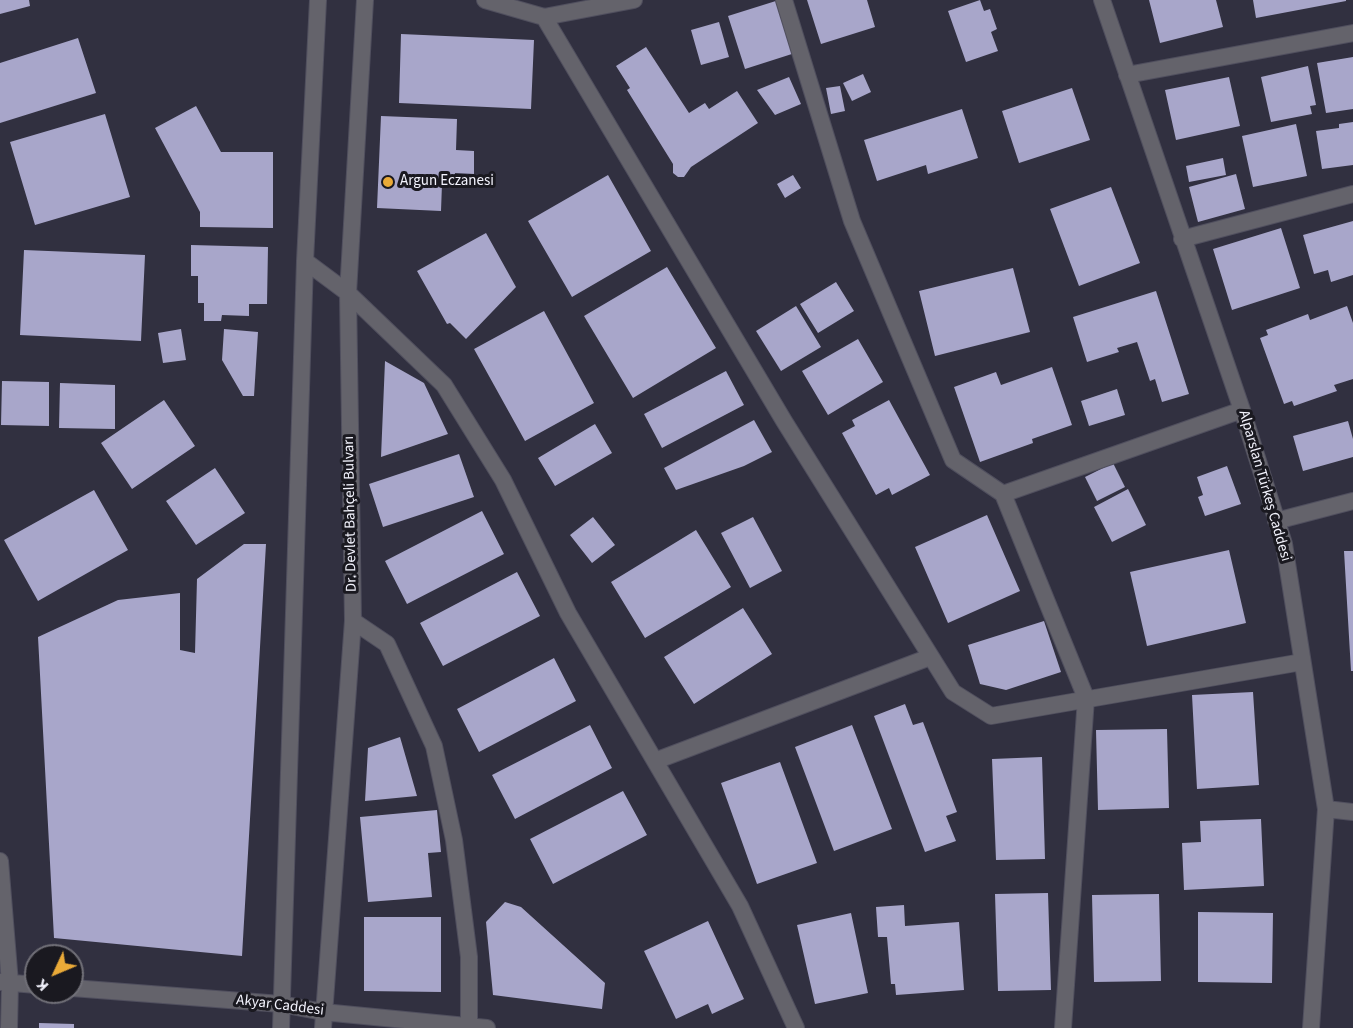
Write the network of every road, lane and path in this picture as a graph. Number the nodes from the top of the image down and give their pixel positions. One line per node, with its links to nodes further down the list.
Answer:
1 (318, 0): 12 (street)
2 (365, 0): 13 (street, Dr. Devlet Bahçeli Bulvarı)
3 (485, 0): 7 (street)
4 (634, 0): 7 (street)
5 (784, 0): 15 (street)
6 (1102, 0): 9 (street, Alparslan Türkeş Caddesi)
7 (544, 17): 19 (street)
8 (1353, 33): 9 (street)
9 (1127, 75): 11 (street, Alparslan Türkeş Caddesi)
10 (1353, 194): 11 (street)
11 (1182, 239): 14 (street, Alparslan Türkeş Caddesi)
12 (305, 261): 13 (street); 29 (street)
13 (348, 293): 18 (street, Dr. Devlet Bahçeli Bulvarı); 22 (street)
14 (1242, 410): 15 (street); 17 (street, Alparslan Türkeş Caddesi)
15 (1003, 494): 21 (street)
16 (1353, 501): 17 (street)
17 (1276, 521): 20 (street, Alparslan Türkeş Caddesi)
18 (353, 621): 30 (street, Dr. Devlet Bahçeli Bulvarı); 31 (street)
19 (930, 657): 21 (street); 22 (street)
20 (1302, 663): 21 (street); 23 (street, Alparslan Türkeş Caddesi)
21 (1086, 698): 36 (street)
22 (655, 761): 35 (street)
23 (1326, 809): 24 (street); 37 (street, Alparslan Türkeş Caddesi)
24 (1353, 812)
25 (0, 861): 26 (street)
26 (5, 982): 27 (street); 32 (street)
27 (24, 984)
28 (84, 989): 29 (street, Akyar Caddesi)
29 (282, 1004): 30 (street, Akyar Caddesi); 33 (street)
30 (323, 1020): 31 (street, Akyar Caddesi)
31 (469, 1027): 34 (street, Akyar Caddesi)
32 (9, 1028)
33 (281, 1028)
34 (487, 1028)
35 (796, 1028)
36 (1063, 1028)
37 (1311, 1028)

